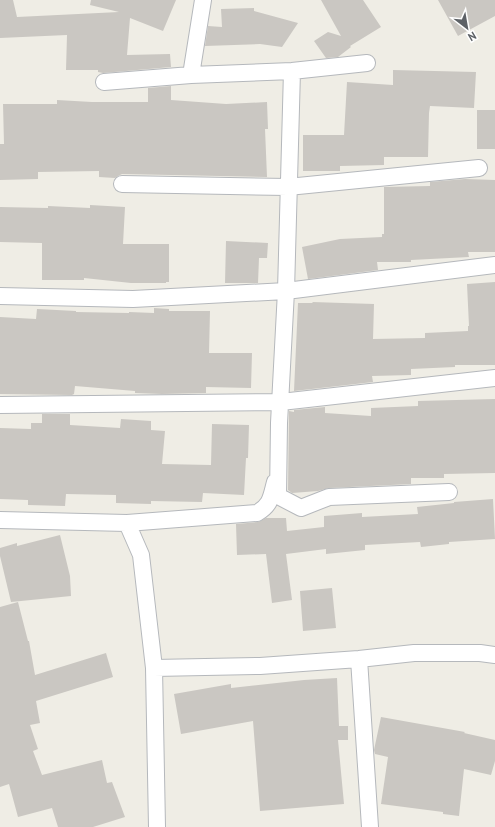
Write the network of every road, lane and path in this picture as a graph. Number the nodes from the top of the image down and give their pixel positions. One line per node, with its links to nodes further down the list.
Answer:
1 (207, 1): 4 (street)
2 (367, 63): 3 (street)
3 (292, 71): 4 (street); 8 (street)
4 (191, 75): 5 (street)
5 (104, 82)
6 (479, 168): 8 (street)
7 (122, 184): 8 (street)
8 (288, 187): 10 (street)
9 (495, 265): 10 (street)
10 (286, 291): 11 (street); 13 (street)
11 (0, 296)
12 (495, 378): 13 (street)
13 (281, 402): 14 (street); 15 (street)
14 (0, 406)
15 (280, 465): 16 (street); 18 (street)
16 (449, 492)
17 (0, 520): 18 (street)
18 (127, 523): 21 (street)
19 (495, 655): 20 (street)
20 (359, 659): 21 (street); 23 (street)
21 (154, 668): 22 (street)
22 (157, 827)
23 (370, 827)

